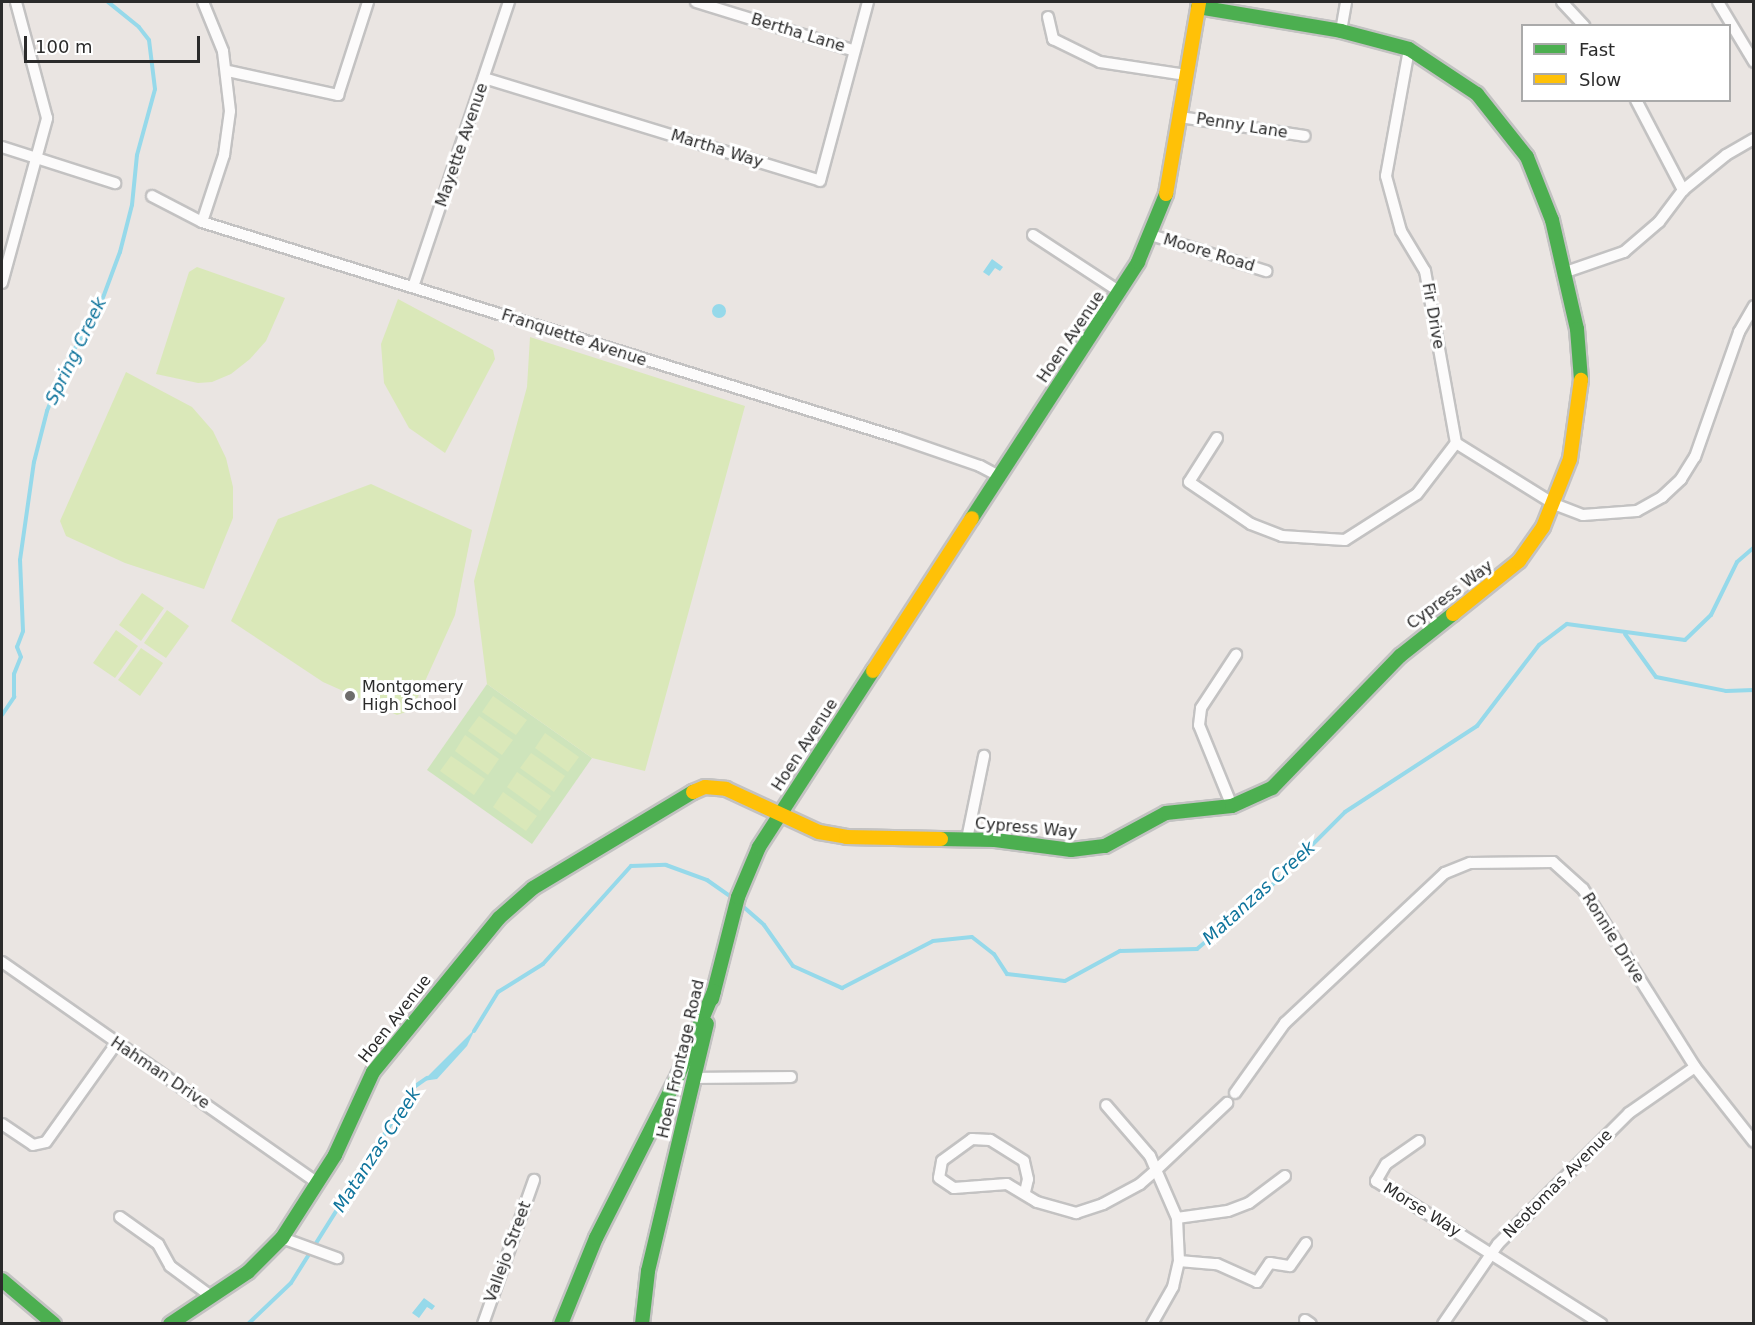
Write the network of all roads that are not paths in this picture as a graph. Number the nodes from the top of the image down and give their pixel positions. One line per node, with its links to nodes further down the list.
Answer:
1 (16, 2): 25 (street)
2 (203, 2): 17 (street)
3 (368, 2): 17 (street)
4 (509, 2): 19 (street, Mayette Avenue)
5 (696, 2): 15 (street, Bertha Lane)
6 (868, 2): 15 (street, Bertha Lane)
7 (1346, 2): 13 (street)
8 (1562, 2): 12 (street)
9 (1718, 2): 16 (street)
10 (1198, 4): 13 (main road, Cypress Way); 18 (main road, Hoen Avenue)
11 (1048, 17): 18 (street)
12 (1582, 24)
13 (1341, 31): 14 (main road, Cypress Way)
14 (1409, 49): 33 (main road, Cypress Way); 39 (street, Fir Drive)
15 (852, 50): 19 (street, Martha Way)
16 (1754, 62)
17 (228, 71): 29 (street)
18 (1186, 75): 21 (main road, Hoen Avenue)
19 (484, 78): 35 (street, Mayette Avenue)
20 (1637, 102): 27 (street)
21 (1180, 117): 22 (street, Penny Lane); 31 (main road, Hoen Avenue)
22 (1305, 136)
23 (1754, 139): 27 (street)
24 (2, 147): 25 (street)
25 (37, 158): 26 (street); 34 (street)
26 (115, 183)
27 (1683, 190): 33 (street)
28 (152, 196): 29 (street, Franquette Avenue)
29 (202, 222): 35 (street, Franquette Avenue)
30 (1033, 235): 36 (street)
31 (1151, 236): 32 (street, Moore Road); 36 (main road, Hoen Avenue)
32 (1266, 271)
33 (1563, 273): 41 (main road, Cypress Way)
34 (2, 283)
35 (413, 287): 40 (street, Franquette Avenue)
36 (1120, 292): 40 (main road, Hoen Avenue)
37 (1754, 306): 41 (street)
38 (1217, 438): 39 (street)
39 (1456, 442): 41 (street)
40 (999, 476): 45 (main road, Hoen Avenue)
41 (1554, 504): 44 (main road, Cypress Way)
42 (1236, 655): 44 (street)
43 (984, 756): 46 (street)
44 (1232, 806): 46 (main road, Cypress Way)
45 (781, 813): 46 (main road, Cypress Way); 48 (main road, Hoen Frontage Road); 62 (main road, Hoen Avenue)
46 (967, 839)
47 (2, 962): 49 (street, Hahman Drive)
48 (714, 991): 51 (main road, Hoen Frontage Road); 76 (main road)
49 (116, 1044): 56 (street); 62 (street, Hahman Drive)
50 (1695, 1067): 53 (street, Ronnie Drive); 58 (street, Ronnie Drive); 68 (street, Neotomas Avenue)
51 (694, 1077): 52 (street); 77 (main road, Hoen Frontage Road)
52 (791, 1077)
53 (1235, 1093)
54 (1227, 1103): 59 (street)
55 (1106, 1105): 59 (street)
56 (2, 1124)
57 (1419, 1141): 68 (street, Morse Way)
58 (1754, 1142)
59 (1156, 1170): 63 (street); 65 (street)
60 (1286, 1176): 65 (street)
61 (534, 1180): 75 (street, Vallejo Street)
62 (318, 1183): 66 (main road, Hoen Avenue)
63 (1025, 1192): 63 (street)
64 (120, 1218): 72 (street)
65 (1177, 1218): 70 (street)
66 (282, 1238): 69 (street); 72 (main road, Hoen Avenue)
67 (1306, 1244): 70 (street)
68 (1490, 1253): 79 (street, Neotomas Avenue); 80 (street)
69 (337, 1258)
70 (1179, 1261): 78 (street)
71 (2, 1280): 73 (main road)
72 (212, 1297): 74 (main road, Hoen Avenue)
73 (54, 1323)
74 (170, 1323)
75 (483, 1323)
76 (561, 1323)
77 (642, 1323)
78 (1152, 1323)
79 (1443, 1323)
80 (1601, 1323)

